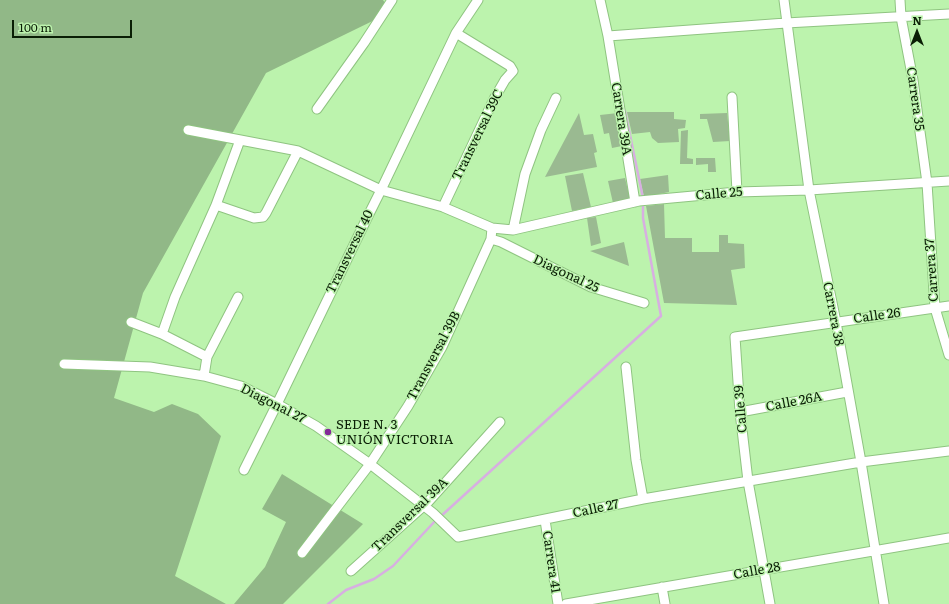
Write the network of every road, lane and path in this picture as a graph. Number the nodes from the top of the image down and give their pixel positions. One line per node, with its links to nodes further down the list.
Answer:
1 (392, 0): 13 (street)
2 (478, 0): 9 (street, Transversal 40)
3 (600, 0): 10 (street, Carrera 39A)
4 (784, 0): 8 (street, Carrera 38)
5 (900, 0): 7 (street, Carrera 35)
6 (949, 14): 7 (street)
7 (901, 17): 8 (street); 18 (street, Carrera 35)
8 (786, 23): 10 (street); 20 (street, Carrera 38)
9 (456, 34): 19 (street, Transversal 40); 24 (street, Transversal 39C)
10 (608, 36): 22 (street, Carrera 39A)
11 (732, 97): 21 (street)
12 (556, 98): 26 (street)
13 (316, 109)
14 (188, 130): 15 (street)
15 (240, 140): 16 (street); 23 (street)
16 (298, 151): 19 (street); 23 (street)
17 (949, 181): 18 (street, Calle 25)
18 (927, 183): 20 (street, Calle 25); 31 (street, Carrera 37)
19 (381, 190): 24 (street); 42 (street, Transversal 40)
20 (809, 190): 21 (street, Calle 25); 33 (street, Carrera 38)
21 (737, 192): 22 (street, Calle 25)
22 (641, 201): 26 (street, Calle 25)
23 (216, 205): 34 (street)
24 (443, 207): 25 (street)
25 (492, 228): 26 (street, Calle 25); 27 (street, Transversal 39B)
26 (513, 230)
27 (491, 239): 29 (street, Diagonal 25); 47 (street, Transversal 39B)
28 (238, 297): 37 (street)
29 (644, 304)
30 (949, 306): 31 (street, Calle 26)
31 (935, 308): 33 (street, Calle 26); 36 (street, Carrera 37)
32 (131, 322): 34 (street)
33 (836, 322): 35 (street, Calle 26); 41 (street, Carrera 38)
34 (162, 334): 37 (street)
35 (735, 337): 43 (street, Calle 39)
36 (949, 355)
37 (207, 357): 40 (street)
38 (64, 364): 40 (street, Diagonal 27)
39 (626, 367): 50 (street)
40 (204, 376): 42 (street, Diagonal 27)
41 (847, 392): 43 (street, Calle 26A); 46 (street, Carrera 38)
42 (277, 404): 47 (street, Diagonal 27); 48 (street, Transversal 40)
43 (740, 412): 49 (street, Calle 39)
44 (500, 422): 51 (street, Transversal 39A)
45 (949, 451): 46 (street)
46 (861, 462): 49 (street); 55 (street, Carrera 38)
47 (370, 464): 51 (street, Diagonal 27); 56 (street, Transversal 39B)
48 (244, 470)
49 (748, 482): 50 (street, Calle 27); 57 (street, Calle 39)
50 (643, 500): 52 (street, Calle 27)
51 (423, 506): 53 (street, Diagonal 27); 58 (street, Transversal 39A)
52 (545, 520): 53 (street, Calle 27); 60 (street, Carrera 41)
53 (448, 527)
54 (949, 538): 55 (street, Calle 28)
55 (875, 551): 57 (street, Calle 28); 64 (street, Carrera 38)
56 (302, 553)
57 (764, 569): 59 (street, Calle 28); 63 (street, Calle 39)
58 (351, 571)
59 (662, 588): 61 (street, Calle 28); 62 (street)
60 (558, 604)
61 (566, 604)
62 (665, 604)
63 (770, 604)
64 (884, 604)

